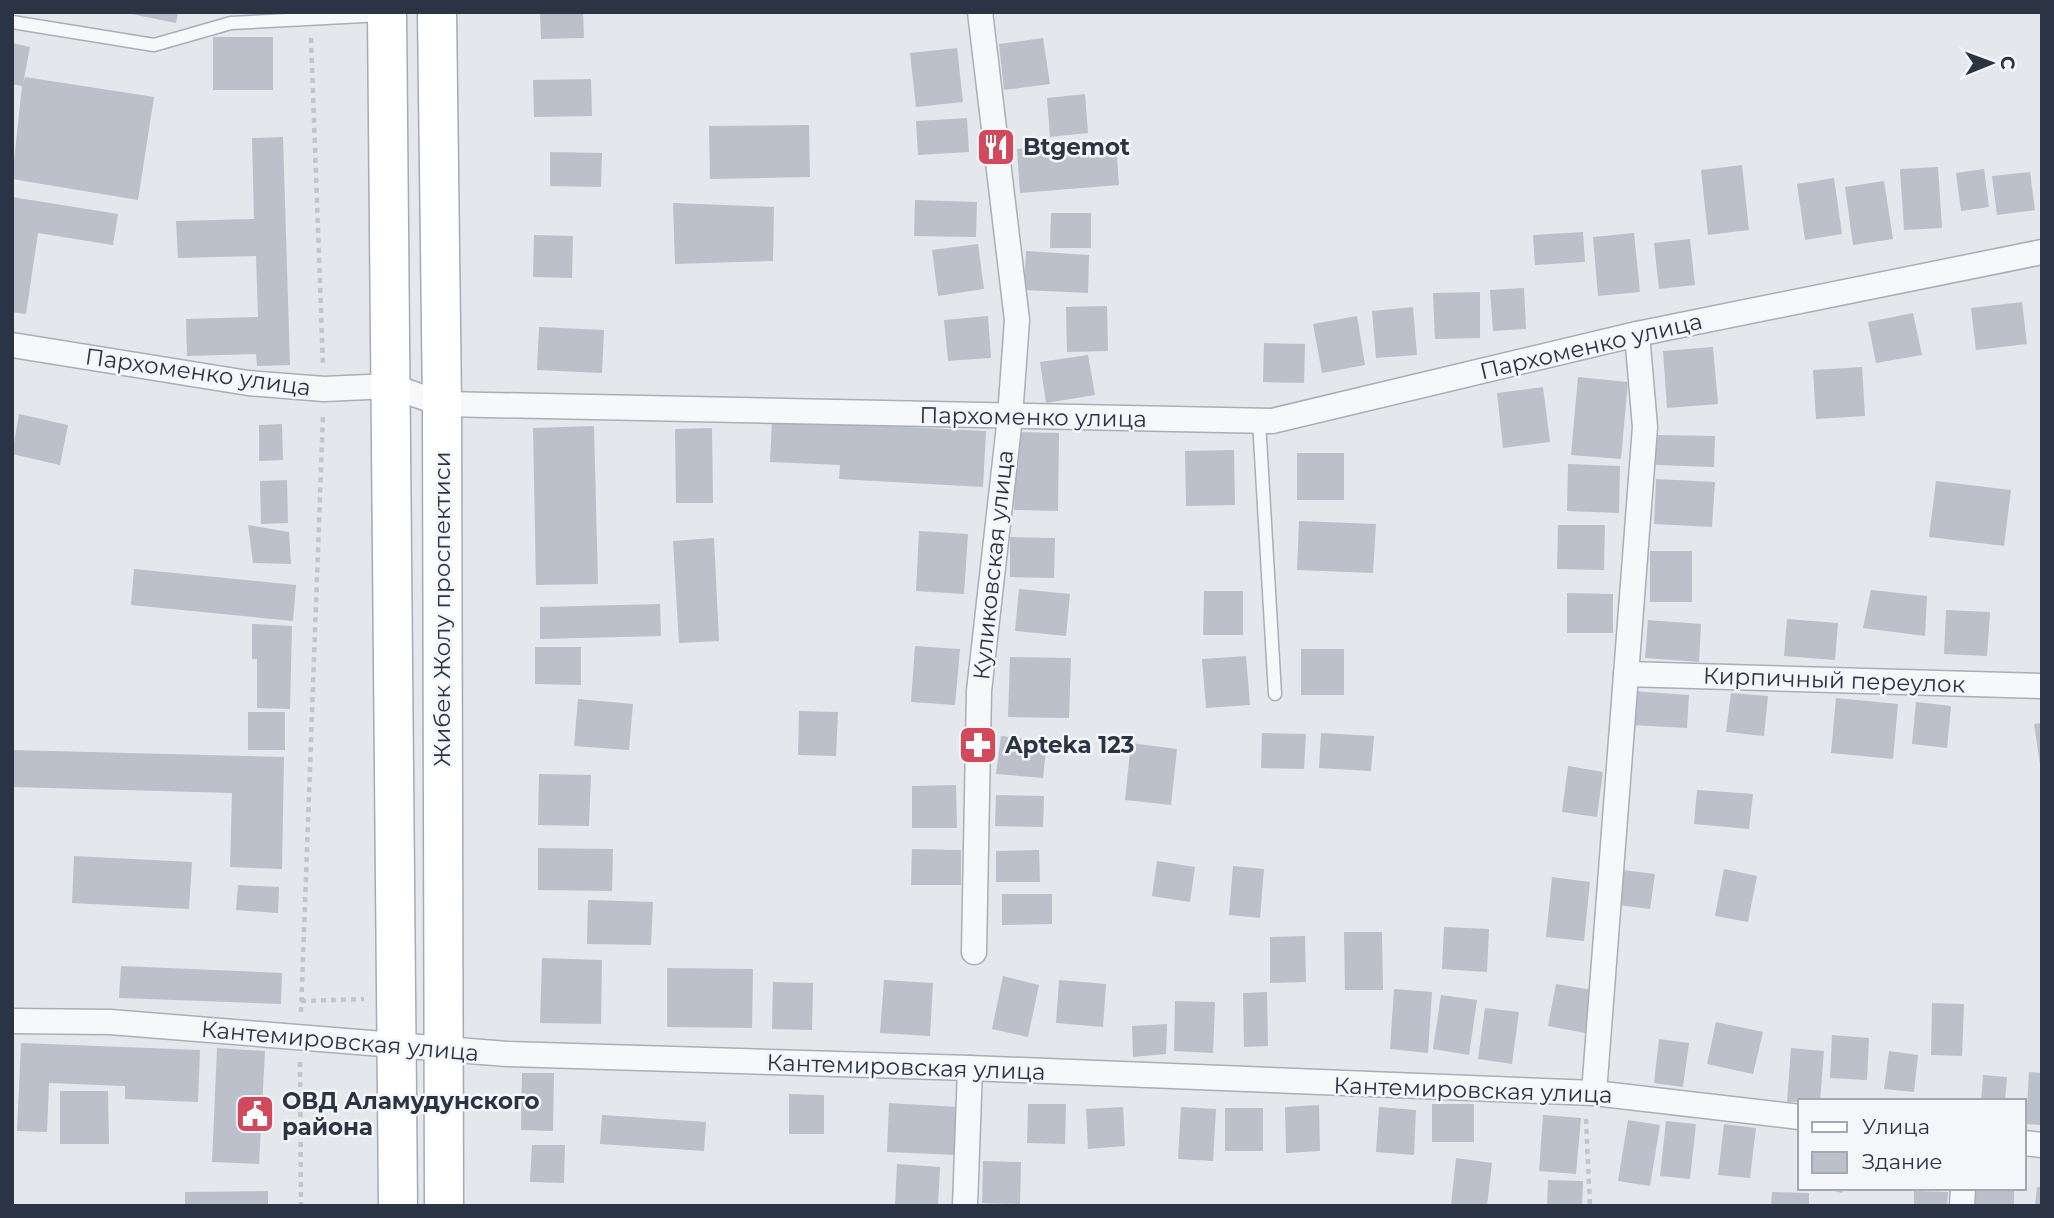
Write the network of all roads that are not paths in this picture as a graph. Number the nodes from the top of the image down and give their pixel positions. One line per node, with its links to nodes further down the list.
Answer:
1 (437, 12): 9 (main road, Жибек Жолу проспектиси)
2 (980, 12): 10 (street, Куликовская улица)
3 (387, 14): 4 (lane); 8 (main road)
4 (12, 22)
5 (2042, 252): 6 (street, Пархоменко улица)
6 (1637, 334): 11 (street, Пархоменко улица); 12 (street)
7 (12, 345): 8 (street, Пархоменко улица)
8 (391, 386): 9 (street, Пархоменко улица); 17 (main road)
9 (442, 404): 10 (street, Пархоменко улица); 18 (main road, Жибек Жолу проспектиси)
10 (1010, 417): 11 (street, Пархоменко улица); 15 (street, Куликовская улица)
11 (1259, 421): 14 (lane)
12 (1626, 674): 13 (street, Кирпичный переулок); 20 (street)
13 (2042, 686)
14 (1275, 694)
15 (974, 952)
16 (12, 1021): 17 (street, Кантемировская улица)
17 (396, 1045): 18 (street, Кантемировская улица); 22 (main road)
18 (444, 1050): 19 (street, Кантемировская улица); 23 (main road, Жибек Жолу проспектиси)
19 (970, 1068): 20 (street, Кантемировская улица); 24 (street)
20 (1589, 1092): 21 (street, Кантемировская улица)
21 (1798, 1117)
22 (398, 1206)
23 (444, 1206)
24 (964, 1206)

